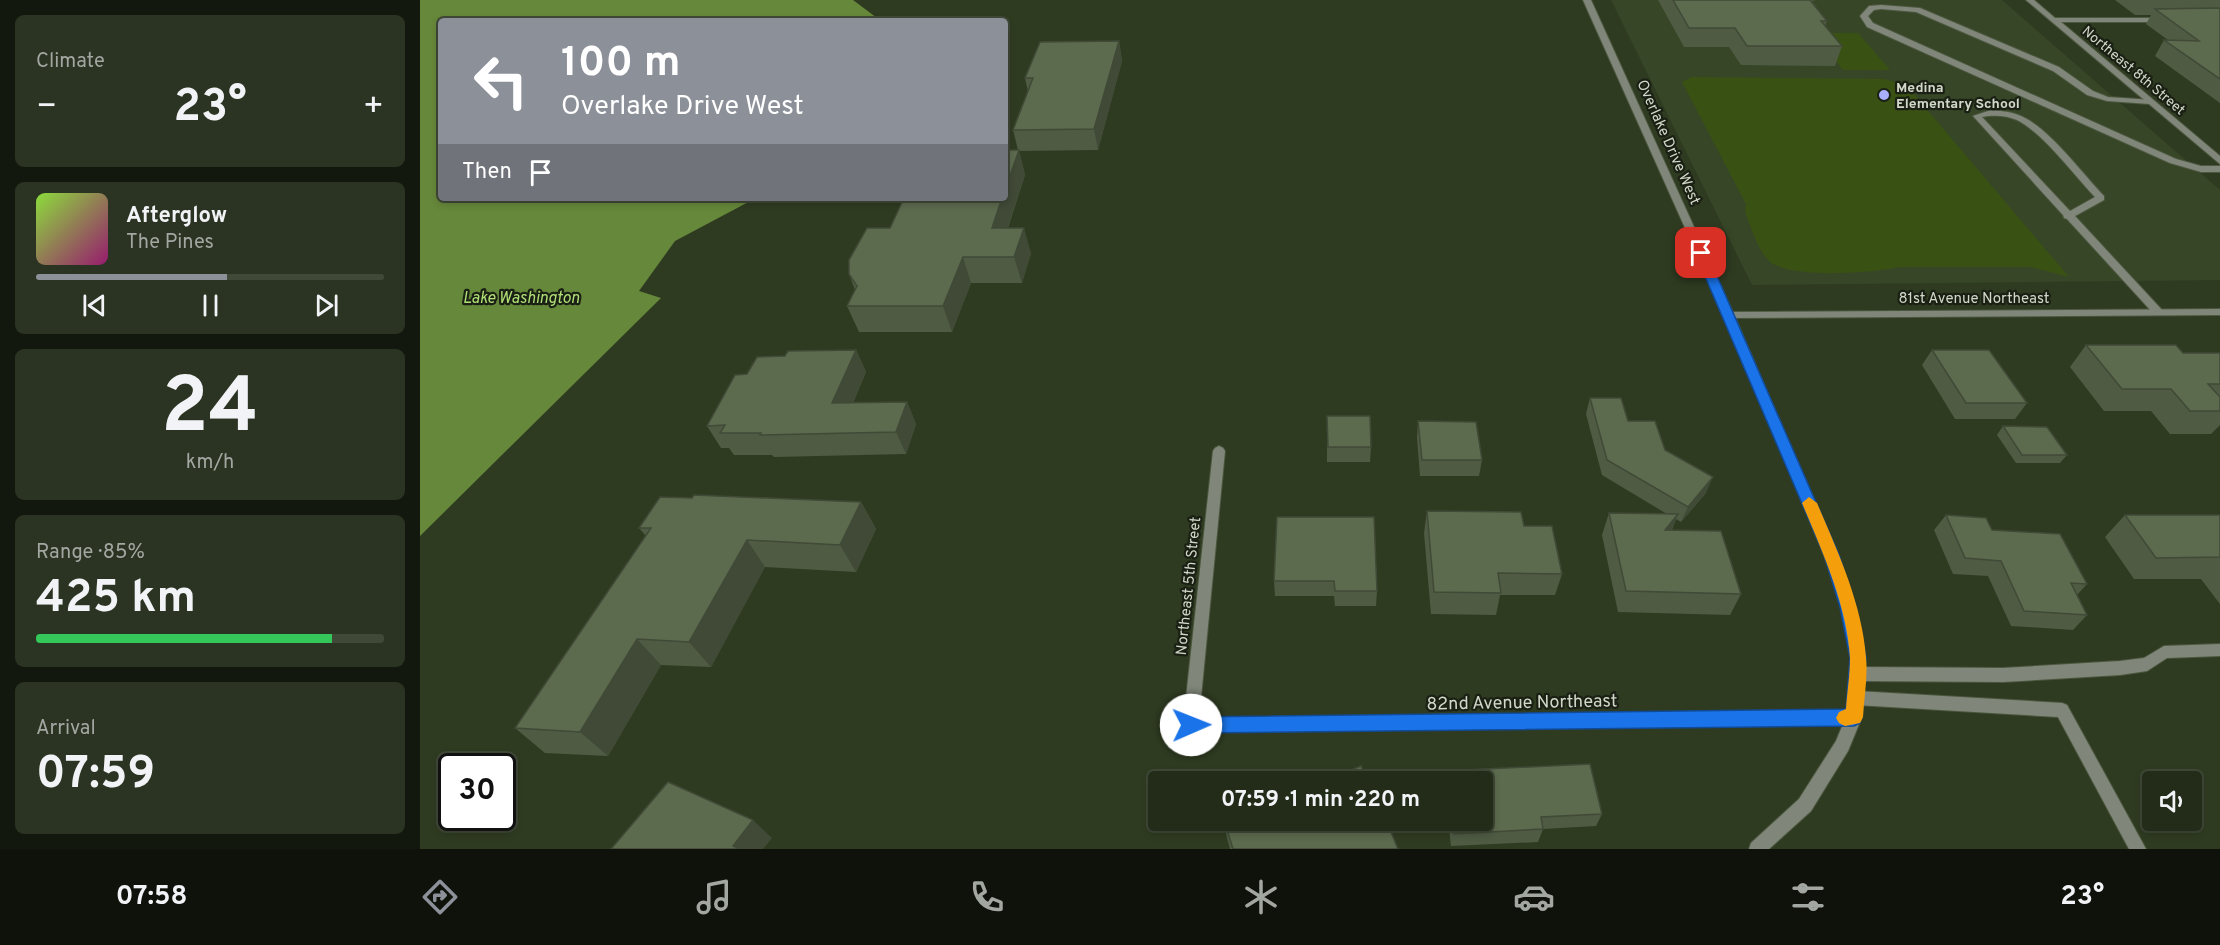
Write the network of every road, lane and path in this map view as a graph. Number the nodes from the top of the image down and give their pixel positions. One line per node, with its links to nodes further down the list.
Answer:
1 (1587, 0): 11 (street, Overlake Drive West)
2 (2030, 0): 3 (street, Northeast 8th Street)
3 (2054, 20): 4 (street); 5 (street, Northeast 8th Street)
4 (2173, 20)
5 (2150, 102): 6 (street, Northeast 8th Street); 7 (street)
6 (2220, 161)
7 (2220, 169)
8 (2067, 216): 8 (street); 9 (street)
9 (2158, 312): 10 (street, 81st Avenue Northeast); 11 (street, 81st Avenue Northeast)
10 (2220, 312)
11 (1729, 315): 14 (street, Overlake Drive West)
12 (1219, 451): 17 (street, Northeast 5th Street)
13 (2220, 650): 14 (street)
14 (1857, 674): 15 (street, Overlake Drive West)
15 (1856, 698): 16 (street, Overlake Drive West); 19 (street)
16 (1854, 717): 17 (street, 82nd Avenue Northeast); 18 (street, Overlake Drive West)
17 (1191, 725)
18 (1756, 849)
19 (2138, 849)

